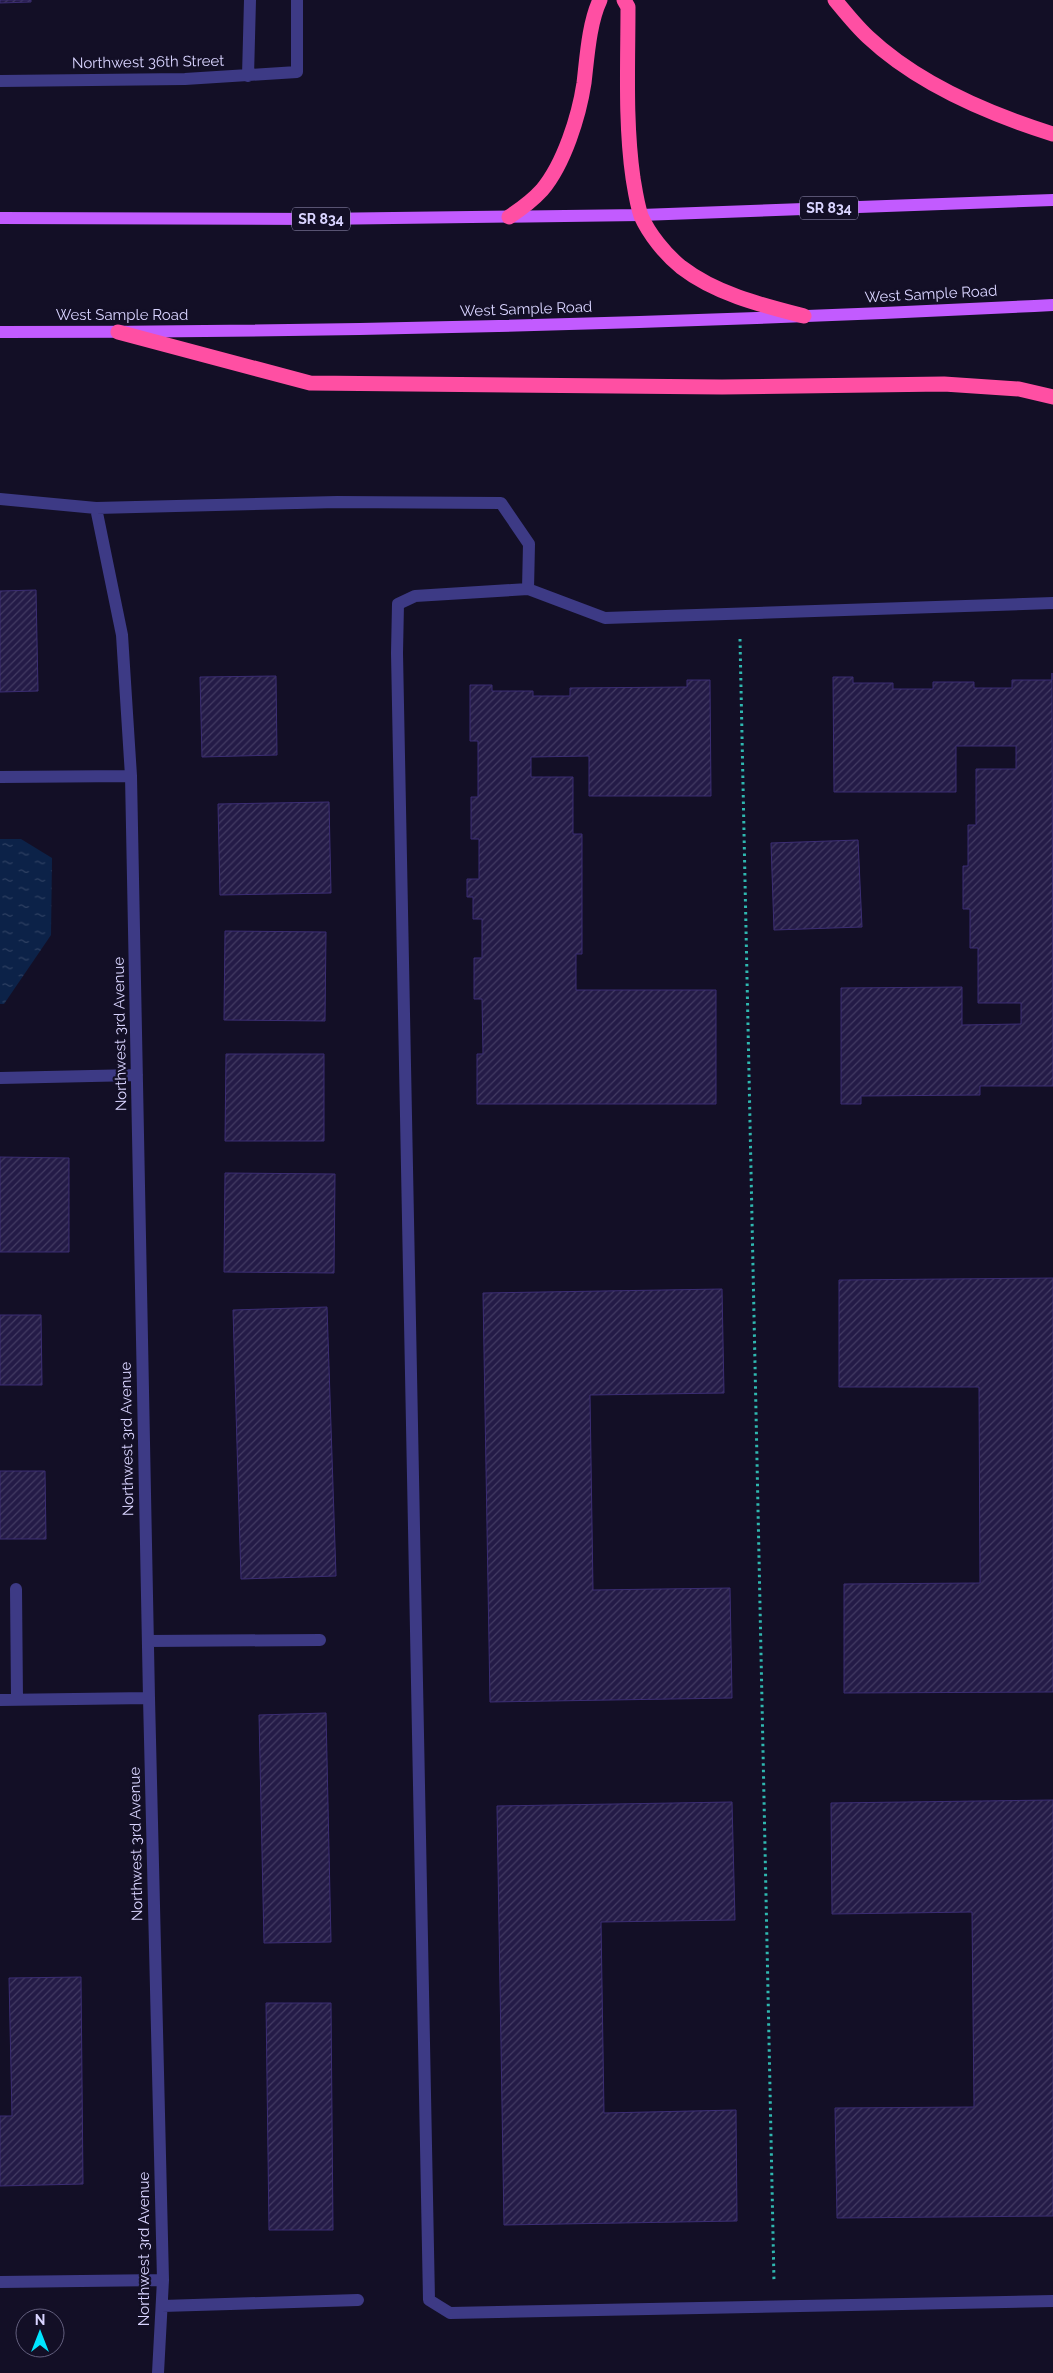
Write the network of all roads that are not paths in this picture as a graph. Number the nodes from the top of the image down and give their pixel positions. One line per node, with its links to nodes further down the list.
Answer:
1 (250, 0): 6 (street)
2 (297, 0): 6 (street, Northwest 36th Street)
3 (600, 0): 11 (highway)
4 (624, 0): 10 (highway)
5 (835, 0): 8 (highway)
6 (248, 76): 7 (street, Northwest 36th Street)
7 (0, 81)
8 (1053, 134)
9 (1053, 200): 10 (main road, SR 834)
10 (641, 215): 11 (main road, SR 834); 14 (highway)
11 (509, 217): 12 (main road, SR 834)
12 (0, 218)
13 (1053, 304): 14 (main road, West Sample Road)
14 (804, 316): 16 (main road, West Sample Road)
15 (0, 332): 16 (main road, West Sample Road)
16 (118, 332): 17 (highway)
17 (1053, 397)
18 (0, 499): 19 (street)
19 (96, 508): 20 (street); 22 (street, Northwest 3rd Avenue)
20 (528, 589): 21 (street); 35 (street)
21 (1053, 603)
22 (131, 776): 23 (street); 24 (street, Northwest 3rd Avenue)
23 (0, 778)
24 (137, 1075): 25 (street); 28 (street, Northwest 3rd Avenue)
25 (0, 1078)
26 (16, 1589): 30 (street)
27 (320, 1640): 28 (street)
28 (148, 1641): 29 (street, Northwest 3rd Avenue)
29 (149, 1698): 30 (street); 32 (street, Northwest 3rd Avenue)
30 (17, 1699): 31 (street)
31 (0, 1700)
32 (163, 2280): 33 (street); 36 (street, Northwest 3rd Avenue)
33 (0, 2282)
34 (358, 2300): 36 (street)
35 (1053, 2301)
36 (162, 2306): 37 (street, Northwest 3rd Avenue)
37 (158, 2373)

